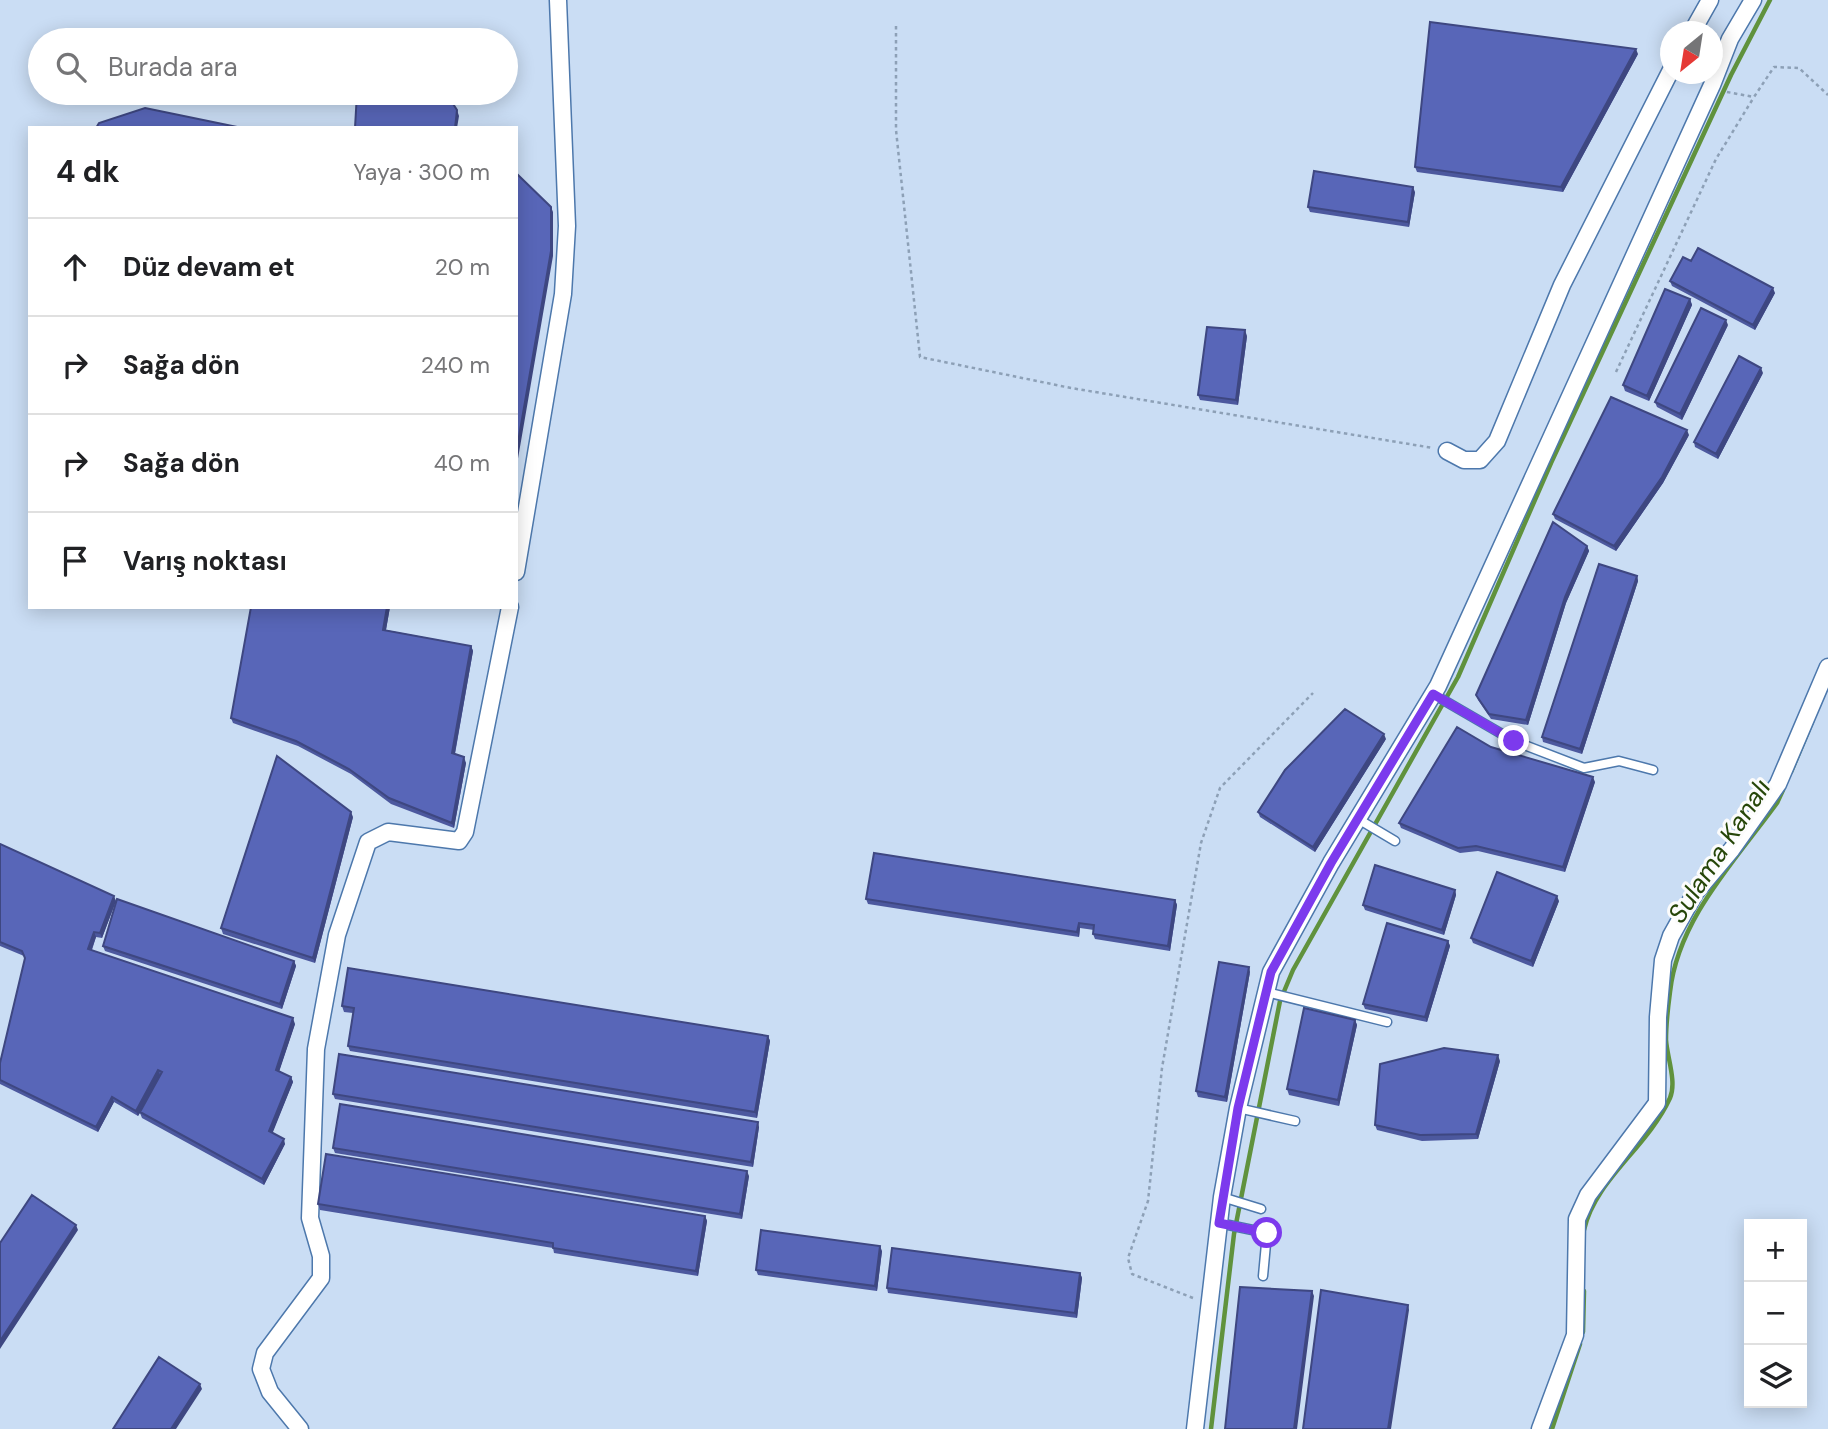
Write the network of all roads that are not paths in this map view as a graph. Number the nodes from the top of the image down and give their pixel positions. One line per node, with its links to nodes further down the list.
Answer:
1 (558, 0): 9 (street)
2 (1710, 0): 4 (street)
3 (1753, 0): 5 (street)
4 (1698, 21)
5 (1723, 43)
6 (1664, 84): 8 (street)
7 (1704, 84): 12 (street)
8 (1447, 451)
9 (518, 560)
10 (510, 609): 24 (street)
11 (1828, 667): 26 (street)
12 (1436, 696): 13 (lane); 14 (street)
13 (1653, 770)
14 (1361, 822): 15 (lane); 16 (street)
15 (1395, 841)
16 (1271, 993): 17 (lane); 18 (street)
17 (1387, 1022)
18 (1244, 1110): 19 (lane); 20 (street)
19 (1295, 1121)
20 (1226, 1198): 21 (lane); 22 (street)
21 (1261, 1209)
22 (1224, 1224): 23 (lane); 25 (street)
23 (1263, 1276)
24 (300, 1429)
25 (1195, 1429)
26 (1540, 1429)

